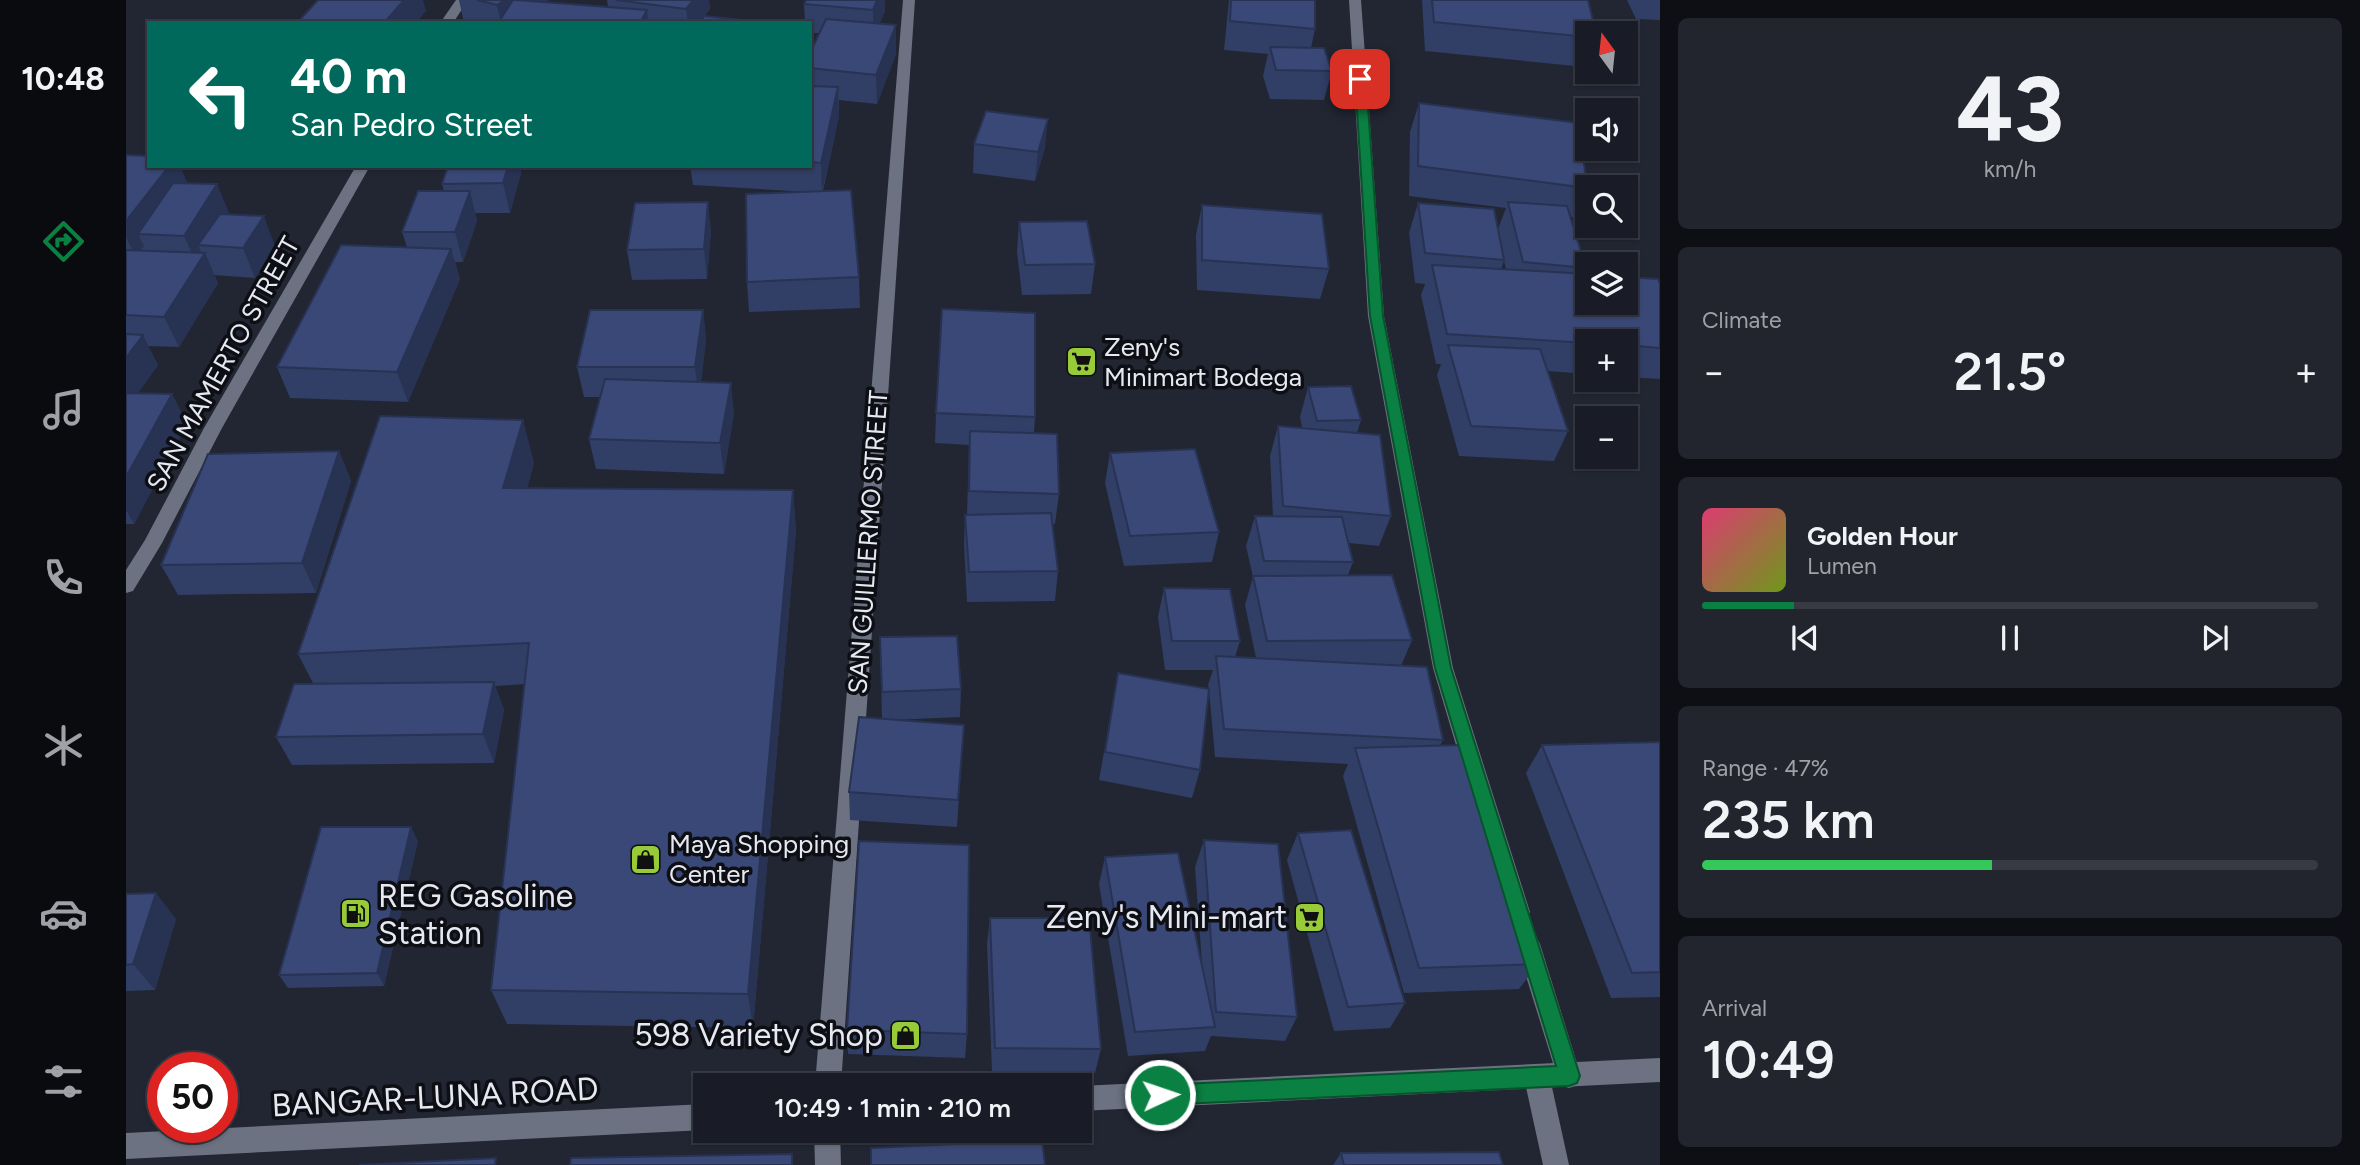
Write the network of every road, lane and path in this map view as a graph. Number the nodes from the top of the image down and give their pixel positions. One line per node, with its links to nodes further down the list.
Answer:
1 (462, 0): 4 (street)
2 (909, 0): 8 (street, SAN GUILLERMO STREET)
3 (1355, 0): 9 (street)
4 (447, 21)
5 (362, 168): 6 (street, SAN MAMERTO STREET)
6 (126, 586)
7 (1660, 1070): 9 (street)
8 (829, 1073)
9 (1569, 1076): 10 (street)
10 (1537, 1078): 11 (street); 16 (street)
11 (1092, 1098)
12 (693, 1118): 14 (street, BANGAR-LUNA ROAD)
13 (827, 1143): 15 (street)
14 (126, 1146)
15 (828, 1165)
16 (1556, 1165)

